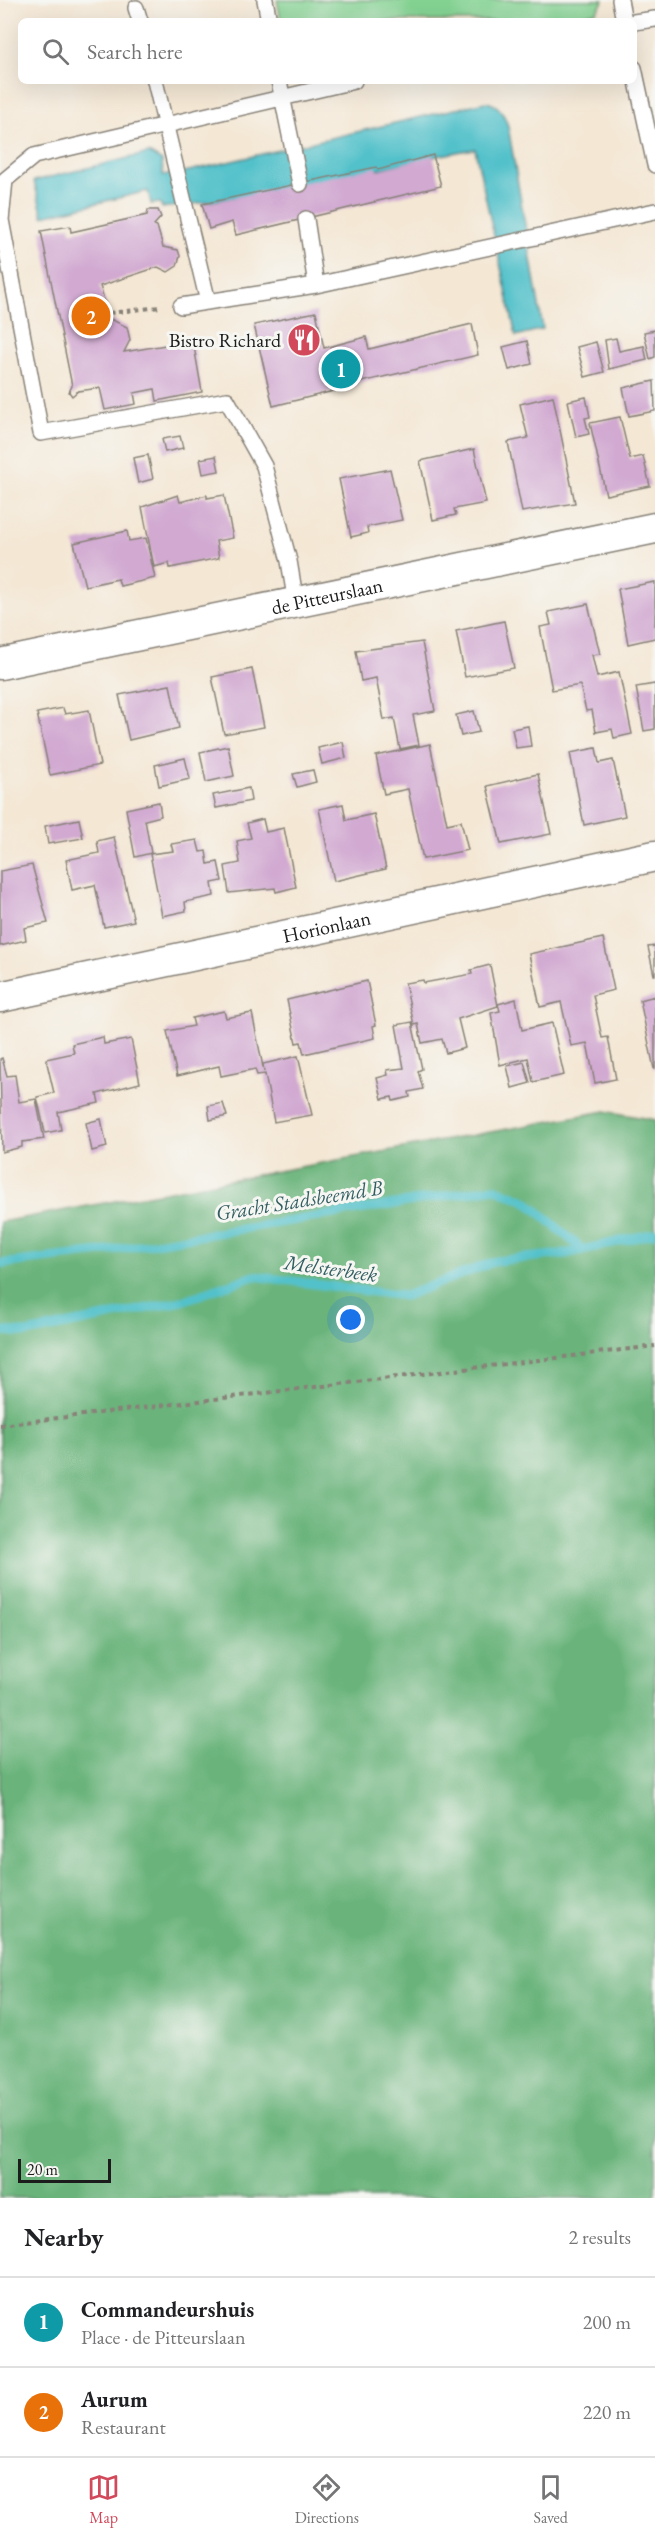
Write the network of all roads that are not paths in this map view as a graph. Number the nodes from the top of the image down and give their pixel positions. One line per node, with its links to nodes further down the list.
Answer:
1 (265, 0): 3 (lane)
2 (620, 0): 4 (lane)
3 (268, 18)
4 (623, 18)
5 (655, 19): 6 (lane)
6 (637, 22)
7 (637, 82): 12 (lane)
8 (156, 84): 11 (lane)
9 (326, 84): 10 (lane)
10 (280, 89): 11 (lane); 13 (lane)
11 (166, 127): 17 (lane); 20 (lane)
12 (655, 165)
13 (300, 184)
14 (655, 211): 16 (lane)
15 (306, 219): 16 (lane)
16 (316, 285): 17 (lane)
17 (208, 302): 18 (lane)
18 (182, 306)
19 (655, 528): 20 (street, de Pitteurslaan)
20 (296, 603): 21 (street, de Pitteurslaan)
21 (0, 664)
22 (655, 856): 23 (street, Horionlaan)
23 (0, 997)

